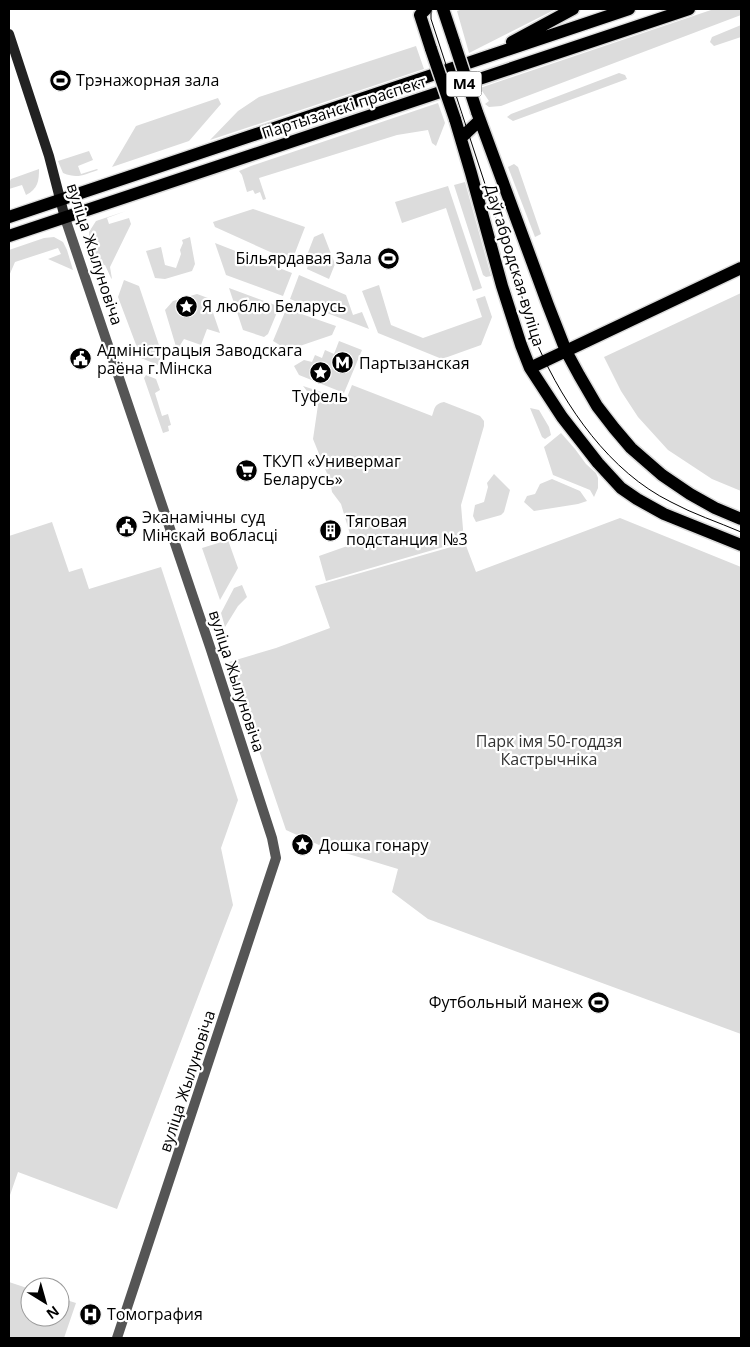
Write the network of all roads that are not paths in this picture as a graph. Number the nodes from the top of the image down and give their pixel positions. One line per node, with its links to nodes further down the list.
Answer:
1 (443, 9): 8 (main road, Даўгабродская вуліца, bridge)
2 (573, 9): 7 (main road)
3 (630, 9): 7 (main road, Партызанскі праспект / М4)
4 (689, 9): 12 (main road, Партызанскі праспект / М4)
5 (422, 11): 9 (main road, Даўгабродская вуліца, bridge)
6 (9, 34): 10 (main road, вуліца Жылуновіча)
7 (481, 59): 10 (main road, Партызанскі праспект / М4)
8 (478, 116): 9 (main road); 15 (main road, Даўгабродская вуліца)
9 (461, 138): 16 (main road, Даўгабродская вуліца)
10 (60, 199): 11 (main road, Партызанскі праспект / М4); 12 (main road, вуліца Жылуновіча)
11 (9, 217)
12 (65, 218): 13 (main road, Партызанскі праспект / М4); 19 (street, вуліца Жылуновіча)
13 (9, 236)
14 (741, 268): 15 (main road)
15 (566, 351): 16 (main road); 17 (main road, Даўгабродская вуліца)
16 (530, 368): 18 (main road, Даўгабродская вуліца)
17 (741, 519)
18 (741, 545)
19 (117, 1338)

